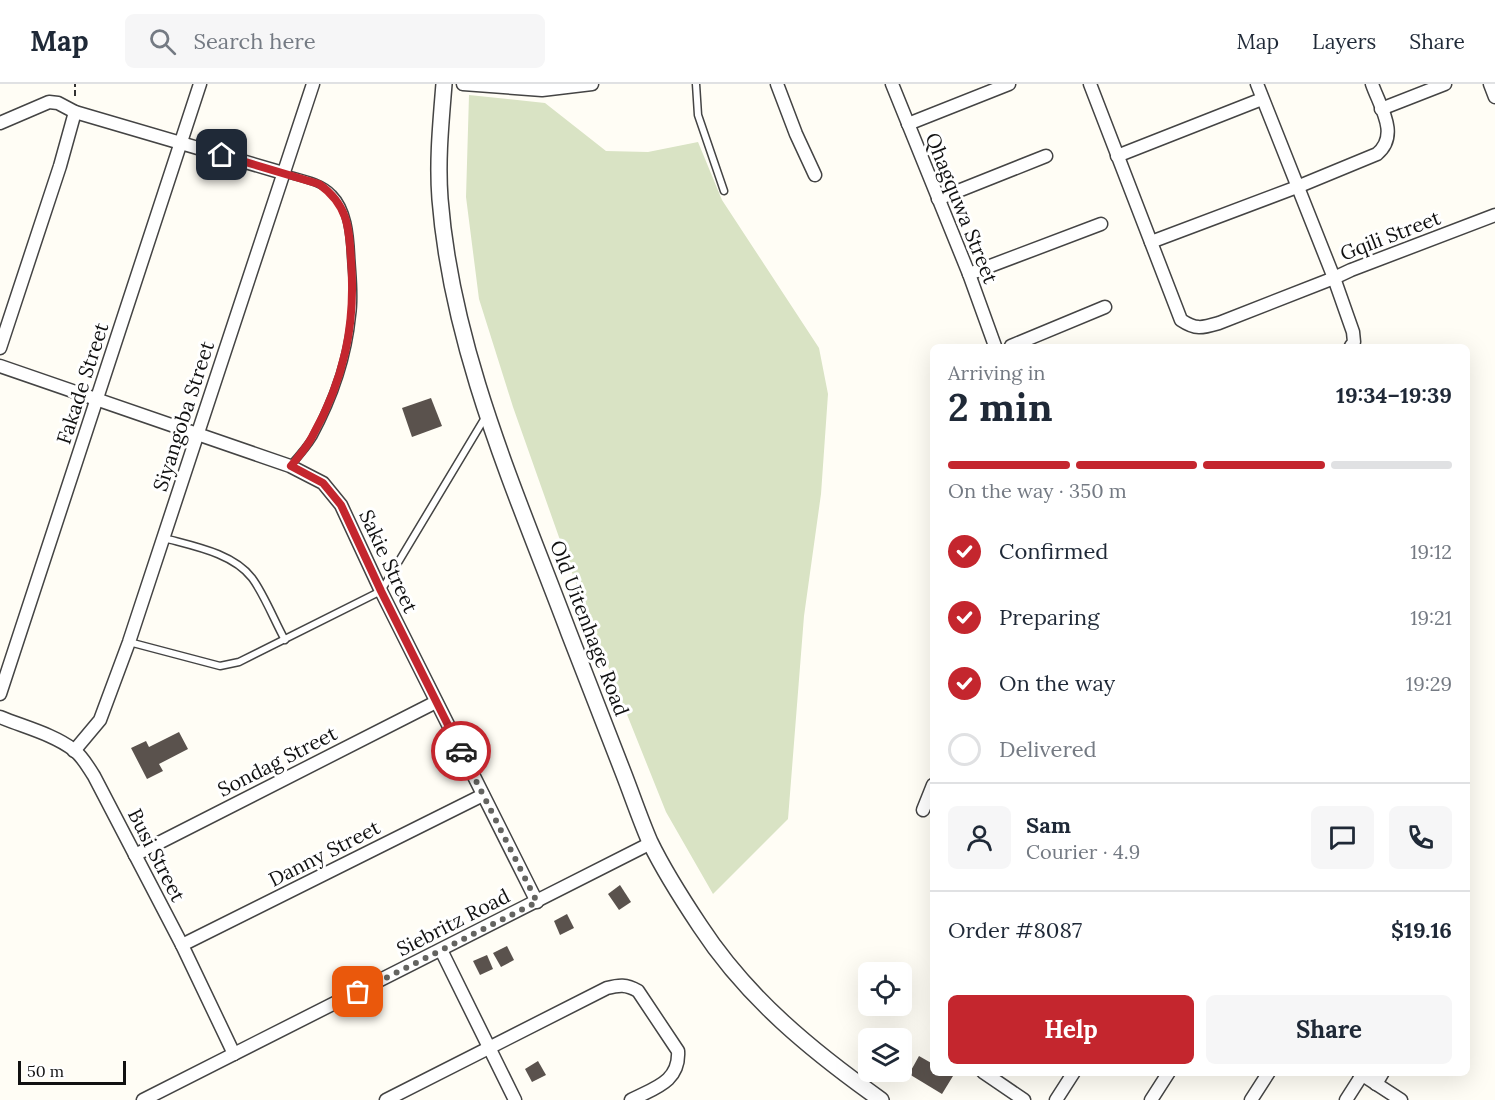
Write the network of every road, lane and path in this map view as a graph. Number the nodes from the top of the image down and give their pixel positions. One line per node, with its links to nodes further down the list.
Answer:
1 (200, 84): 22 (street, Fakade Street)
2 (313, 84): 25 (street, Siyangoba Street)
3 (444, 84): 42 (street, Old Uitenhage Road)
4 (463, 84): 15 (street)
5 (592, 84): 15 (street)
6 (696, 84): 28 (lane)
7 (777, 84): 26 (street)
8 (892, 84): 21 (street, Qhagquwa Street)
9 (1009, 84): 21 (street)
10 (1090, 84): 24 (street)
11 (1257, 84): 17 (street)
12 (1371, 84): 18 (street)
13 (1444, 84): 18 (street)
14 (1490, 84): 16 (street)
15 (564, 86)
16 (1495, 97)
17 (1262, 99): 24 (street); 27 (street)
18 (1381, 109): 27 (street)
19 (75, 112): 20 (street); 22 (street); 39 (street)
20 (0, 123)
21 (908, 124): 29 (street, Qhagquwa Street)
22 (181, 142): 25 (street); 41 (street, Fakade Street)
23 (1046, 156): 29 (street)
24 (1117, 156): 32 (street)
25 (283, 173): 43 (street, Siyangoba Street); 44 (lane)
26 (815, 175)
27 (1297, 187): 32 (street); 34 (street)
28 (724, 191)
29 (938, 199): 33 (street, Qhagquwa Street)
30 (1495, 215): 34 (street, Gqili Street)
31 (1101, 224): 33 (street)
32 (1151, 242): 34 (street)
33 (969, 274): 36 (street, Qhagquwa Street)
34 (1334, 278): 38 (street, Gqili Street)
35 (1105, 307): 37 (street)
36 (994, 344)
37 (1016, 344)
38 (1352, 344)
39 (0, 348)
40 (0, 366): 41 (street, Sakie Street)
41 (97, 401): 43 (street, Sakie Street); 49 (street, Fakade Street)
42 (487, 415): 46 (lane); 56 (street, Old Uitenhage Road)
43 (198, 434): 44 (street, Sakie Street); 45 (street, Siyangoba Street)
44 (291, 466): 46 (street, Sakie Street)
45 (164, 538): 47 (lane); 48 (street, Siyangoba Street)
46 (381, 591): 47 (lane); 50 (street, Sakie Street)
47 (285, 640): 48 (lane)
48 (129, 642): 52 (street, Siyangoba Street)
49 (0, 694)
50 (436, 702): 54 (street, Sakie Street); 57 (street, Sondag Street)
51 (0, 717): 52 (street, Busi Street)
52 (74, 750): 57 (street, Busi Street)
53 (930, 792): 55 (street)
54 (483, 795): 58 (street, Sakie Street); 59 (street, Danny Street)
55 (923, 810)
56 (651, 843): 58 (street, Siebritz Road); 75 (street, Old Uitenhage Road)
57 (135, 855): 59 (street, Busi Street)
58 (537, 902): 60 (street, Siebritz Road)
59 (182, 945): 62 (street, Busi Street)
60 (441, 950): 61 (street); 62 (street, Siebritz Road)
61 (490, 1049): 72 (street); 73 (street); 74 (street)
62 (234, 1054): 71 (street, Siebritz Road)
63 (989, 1076): 76 (street)
64 (1071, 1076): 77 (street)
65 (1166, 1076): 78 (street)
66 (1266, 1076): 79 (street)
67 (1359, 1076): 80 (street)
68 (1363, 1076): 70 (street)
69 (1381, 1076): 70 (street)
70 (1376, 1084): 81 (street)
71 (143, 1100)
72 (386, 1100)
73 (515, 1100)
74 (631, 1100)
75 (881, 1100)
76 (1024, 1100)
77 (1056, 1100)
78 (1151, 1100)
79 (1251, 1100)
80 (1346, 1100)
81 (1401, 1100)

